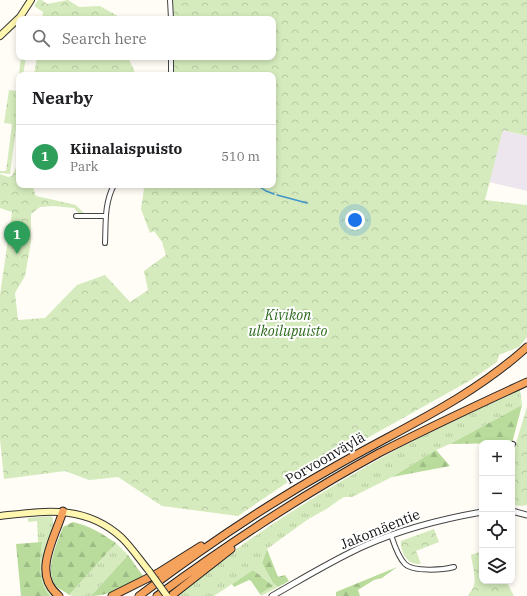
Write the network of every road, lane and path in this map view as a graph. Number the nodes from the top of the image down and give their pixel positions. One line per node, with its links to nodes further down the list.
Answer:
1 (31, 0): 3 (main road)
2 (170, 0): 4 (street)
3 (21, 16)
4 (171, 16)
5 (16, 22): 6 (main road)
6 (0, 36)
7 (171, 60): 8 (street)
8 (171, 72)
9 (113, 188): 11 (street)
10 (76, 216): 11 (street)
11 (106, 216): 12 (street)
12 (105, 243)
13 (527, 348): 20 (highway, Porvoonväylä)
14 (527, 382): 21 (highway, Porvoonväylä)
15 (63, 511): 19 (main road); 24 (highway); 28 (main road, bridge)
16 (515, 512): 18 (street)
17 (479, 513): 22 (street, Jakomäentie)
18 (527, 515)
19 (0, 516)
20 (236, 527): 25 (highway); 26 (highway, Porvoonväylä)
21 (256, 528): 27 (highway, Porvoonväylä); 29 (highway)
22 (391, 535): 23 (street); 30 (street, Jakomäentie)
23 (454, 567)
24 (60, 596)
25 (112, 596)
26 (139, 596)
27 (157, 596)
28 (167, 596)
29 (171, 596)
30 (272, 596)

